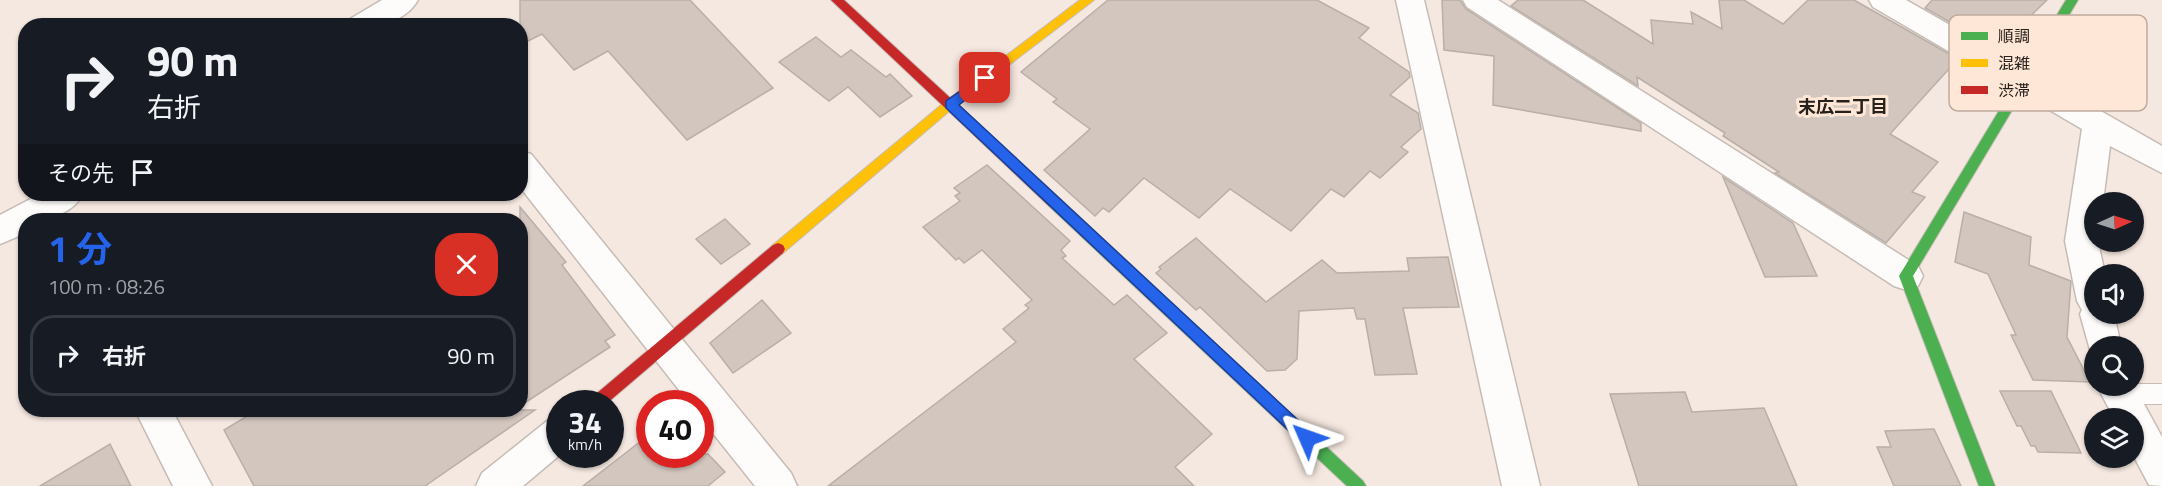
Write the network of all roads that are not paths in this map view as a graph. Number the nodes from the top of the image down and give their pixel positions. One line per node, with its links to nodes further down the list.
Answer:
1 (837, 0): 11 (street)
2 (1089, 0): 11 (street)
3 (1410, 0): 34 (street)
4 (1477, 0): 22 (street)
5 (1882, 0): 10 (street)
6 (2072, 0): 8 (street)
7 (400, 8): 9 (street)
8 (2063, 15)
9 (378, 18)
10 (1949, 38)
11 (950, 104): 23 (street); 33 (street)
12 (2007, 111): 22 (street)
13 (2074, 111): 14 (street)
14 (2098, 125): 15 (street); 21 (street)
15 (2162, 161)
16 (528, 174): 23 (street)
17 (55, 207): 18 (street)
18 (41, 213)
19 (18, 223): 20 (street)
20 (0, 231)
21 (2085, 264)
22 (1906, 276): 35 (street)
23 (665, 346): 24 (street); 32 (street)
24 (613, 390)
25 (2162, 394): 26 (lane)
26 (2125, 404): 29 (street)
27 (157, 417): 30 (street)
28 (546, 444): 31 (street)
29 (2162, 472)
30 (193, 486)
31 (495, 486)
32 (778, 486)
33 (1358, 486)
34 (1521, 486)
35 (1987, 486)

